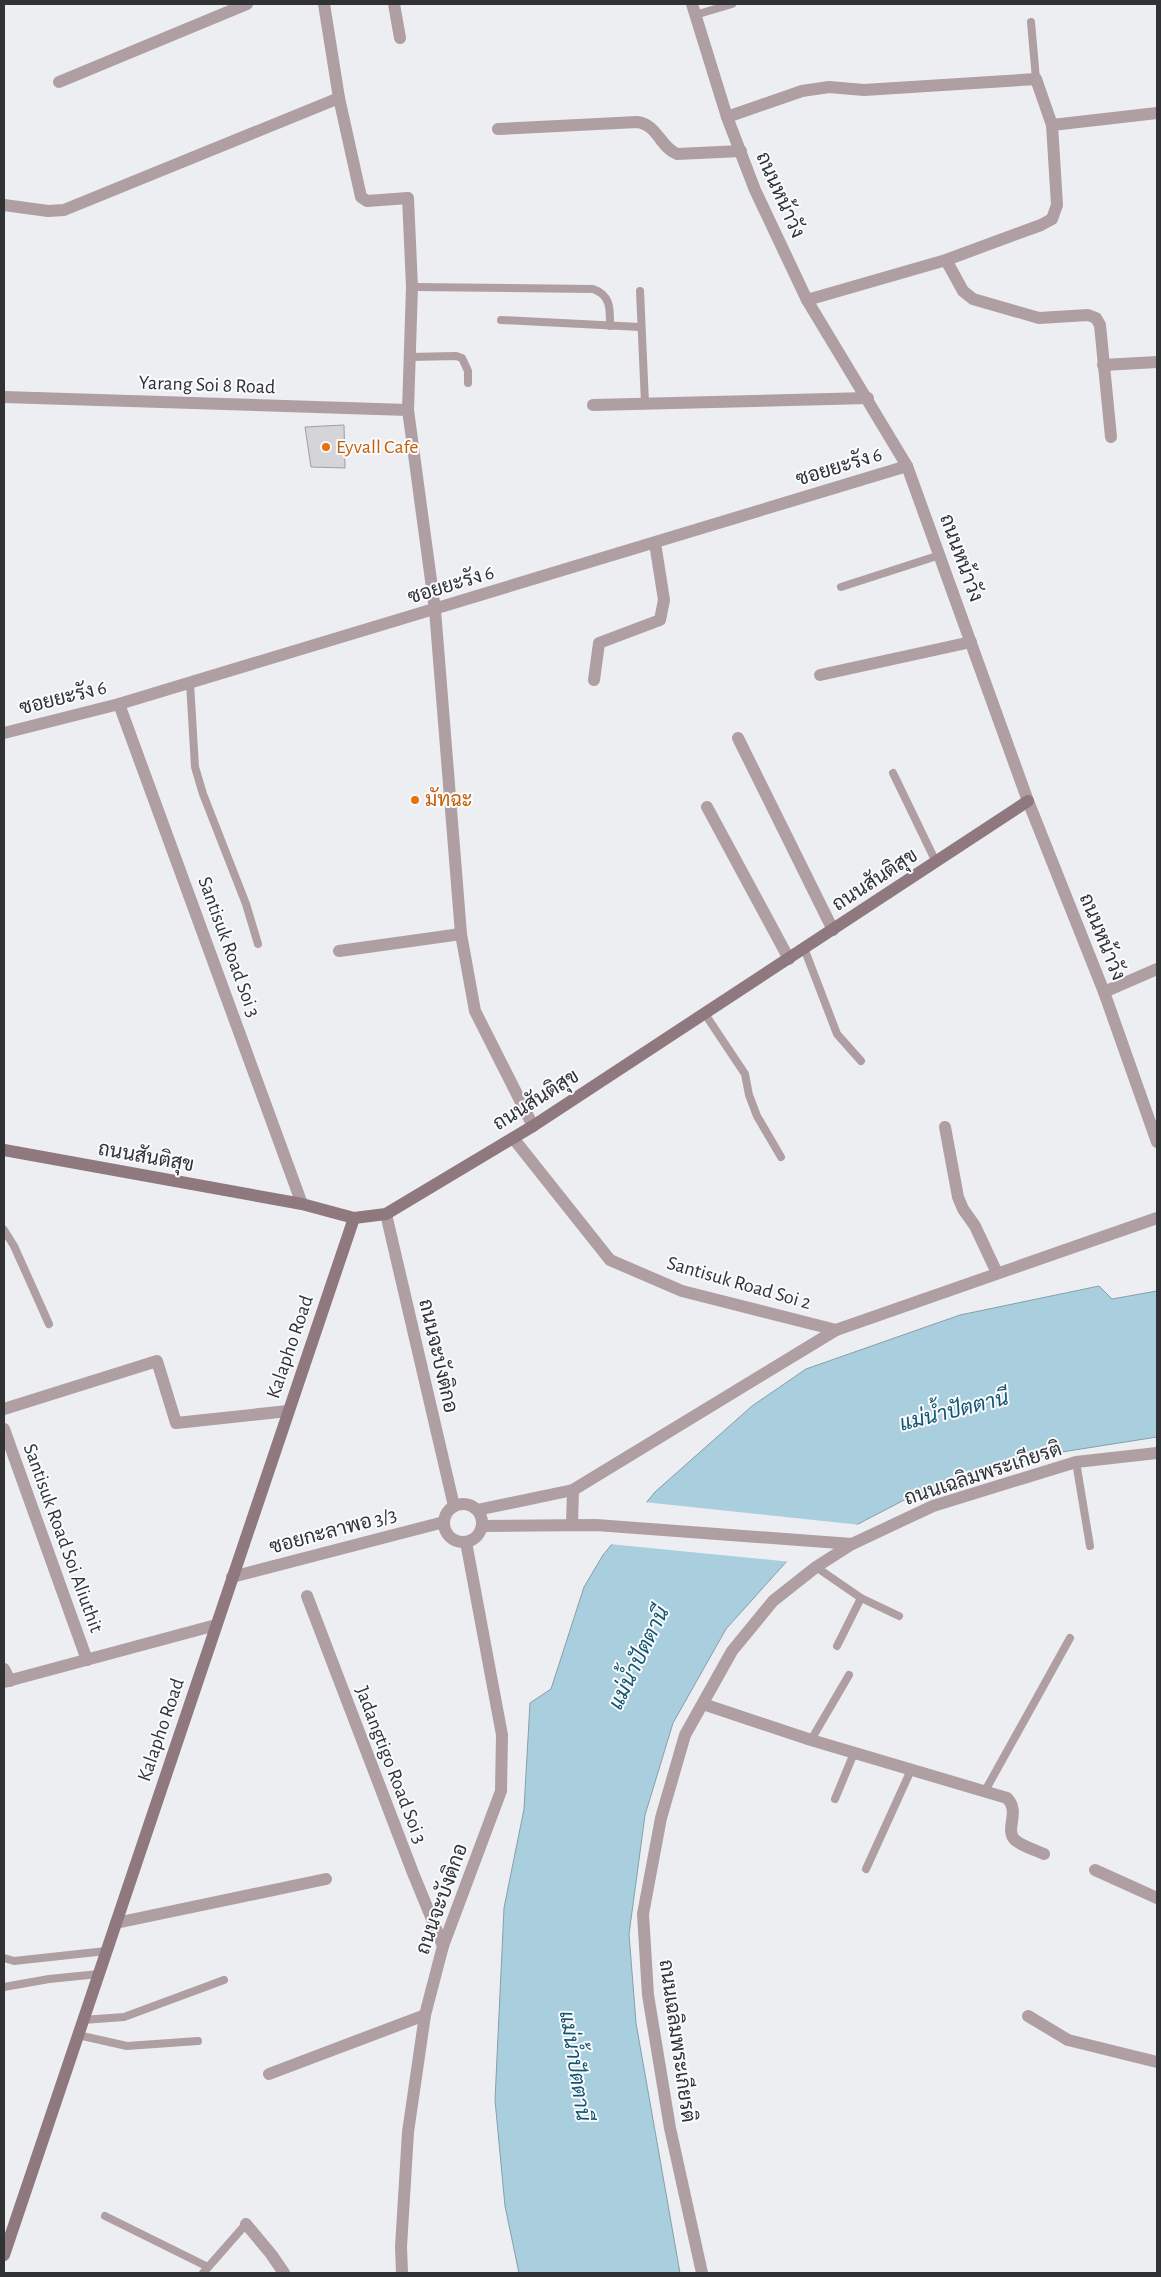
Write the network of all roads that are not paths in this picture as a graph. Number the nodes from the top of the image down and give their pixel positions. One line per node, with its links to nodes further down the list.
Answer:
1 (247, 4): 9 (street)
2 (324, 4): 10 (street)
3 (394, 4): 7 (street)
4 (732, 4): 5 (lane)
5 (694, 9): 12 (street, ถนนหน้าวัง)
6 (1031, 22): 8 (lane)
7 (400, 38)
8 (1036, 79): 12 (street); 13 (street)
9 (59, 82)
10 (339, 98): 16 (street); 18 (street)
11 (1157, 113): 13 (street)
12 (727, 117): 15 (street, ถนนหน้าวัง)
13 (1052, 125): 17 (street)
14 (498, 130): 15 (street)
15 (741, 151): 20 (street, ถนนหน้าวัง)
16 (4, 205)
17 (946, 260): 20 (street); 26 (street)
18 (412, 287): 22 (lane); 24 (street)
19 (640, 291): 23 (lane)
20 (807, 300): 29 (street, ถนนหน้าวัง)
21 (500, 320): 22 (lane)
22 (610, 326): 23 (lane)
23 (640, 327): 30 (lane)
24 (410, 357): 27 (lane); 32 (street)
25 (1157, 362): 26 (street)
26 (1103, 365): 33 (street)
27 (468, 384)
28 (4, 397): 32 (street, Yarang Soi 8 Road)
29 (868, 398): 30 (street); 34 (street, ถนนหน้าวัง)
30 (645, 402): 31 (street)
31 (593, 406)
32 (408, 410): 38 (street)
33 (1111, 437)
34 (907, 466): 35 (street, ซอยยะรัง 6); 36 (street, ถนนหน้าวัง)
35 (655, 543): 38 (street, ซอยยะรัง 6); 41 (street)
36 (940, 555): 37 (lane); 39 (street, ถนนหน้าวัง)
37 (841, 587)
38 (435, 610): 42 (street, ซอยยะรัง 6); 51 (street)
39 (971, 642): 40 (street); 47 (street, ถนนหน้าวัง)
40 (820, 675)
41 (594, 680)
42 (190, 683): 43 (street, ซอยยะรัง 6); 52 (lane)
43 (119, 704): 44 (street, ซอยยะรัง 6); 66 (street, Santisuk Road Soi 3)
44 (4, 733)
45 (738, 738): 50 (street)
46 (893, 773): 49 (lane)
47 (1028, 801): 49 (street, ถนนสันติสุข); 57 (street, ถนนหน้าวัง)
48 (707, 808): 55 (street)
49 (936, 862): 50 (street, ถนนสันติสุข)
50 (833, 930): 53 (street, ถนนสันติสุข)
51 (461, 934): 54 (street); 60 (street)
52 (258, 944)
53 (804, 948): 55 (street, ถนนสันติสุข); 59 (lane)
54 (339, 951)
55 (789, 959): 58 (street, ถนนสันติสุข)
56 (1157, 969): 57 (street)
57 (1104, 992): 63 (street, ถนนหน้าวัง)
58 (705, 1014): 60 (street, ถนนสันติสุข); 65 (lane)
59 (861, 1061)
60 (533, 1126): 62 (street, ถนนสันติสุข)
61 (945, 1127): 71 (street)
62 (512, 1138): 67 (street, ถนนสันติสุข); 73 (street, Santisuk Road Soi 2)
63 (1157, 1142)
64 (4, 1150): 66 (street, ถนนสันติสุข)
65 (781, 1157)
66 (302, 1204): 68 (street, ถนนสันติสุข)
67 (386, 1214): 68 (street, ถนนสันติสุข); 80 (street, ถนนจะบังติกอ)
68 (354, 1218): 75 (street, Kalapho Road)
69 (1157, 1218): 71 (street)
70 (4, 1230): 72 (lane)
71 (996, 1273): 73 (street)
72 (49, 1324)
73 (836, 1330): 79 (street)
74 (4, 1409): 75 (street)
75 (288, 1411): 89 (street, Kalapho Road)
76 (4, 1429): 96 (street, Santisuk Road Soi Aliuthit)
77 (1157, 1453): 78 (street, ถนนเฉลิมพระเกียรติ)
78 (1076, 1462): 86 (street, ถนนเฉลิมพระเกียรติ); 87 (lane)
79 (573, 1490): 81 (street); 83 (street)
80 (454, 1506): 81 (street); 82 (street)
81 (477, 1510): 84 (street)
82 (444, 1522): 85 (street); 89 (street, ซอยกะลาพอ 3/3)
83 (572, 1524): 84 (street); 86 (street)
84 (482, 1526): 85 (street)
85 (466, 1542): 112 (street, ถนนจะบังติกอ)
86 (852, 1544): 88 (street, ถนนเฉลิมพระเกียรติ)
87 (1090, 1546)
88 (816, 1567): 91 (lane); 100 (street, ถนนเฉลิมพระเกียรติ)
89 (232, 1577): 93 (street, Kalapho Road)
90 (307, 1596): 112 (street, Jadangtigo Road Soi 3)
91 (861, 1598): 92 (lane); 95 (lane)
92 (899, 1616)
93 (216, 1625): 96 (street); 111 (street, Kalapho Road)
94 (1070, 1638): 104 (lane)
95 (837, 1646)
96 (87, 1660): 99 (street)
97 (4, 1669): 99 (street)
98 (849, 1675): 101 (lane)
99 (7, 1682)
100 (702, 1704): 101 (street); 131 (street, ถนนเฉลิมพระเกียรติ)
101 (811, 1740): 102 (street)
102 (854, 1753): 103 (street); 105 (lane)
103 (911, 1770): 104 (street); 107 (lane)
104 (985, 1791): 106 (street)
105 (835, 1799)
106 (1044, 1854)
107 (866, 1869)
108 (1095, 1870): 110 (street)
109 (326, 1879): 111 (street)
110 (1157, 1898)
111 (116, 1923): 113 (street, Kalapho Road)
112 (443, 1946): 118 (street, ถนนจะบังติกอ)
113 (106, 1951): 114 (lane); 115 (street, Kalapho Road)
114 (4, 1958)
115 (99, 1974): 117 (lane); 120 (street, Kalapho Road)
116 (224, 1980): 120 (lane)
117 (4, 1987)
118 (425, 2015): 124 (street); 130 (street, ถนนจะบังติกอ)
119 (1028, 2016): 123 (street)
120 (83, 2020): 121 (street, Kalapho Road)
121 (78, 2035): 122 (lane); 127 (street, Kalapho Road)
122 (198, 2040)
123 (1157, 2062)
124 (269, 2074)
125 (105, 2216): 128 (lane)
126 (246, 2224): 128 (lane); 129 (street)
127 (4, 2255)
128 (206, 2270)
129 (284, 2273)
130 (402, 2273)
131 (702, 2273)

